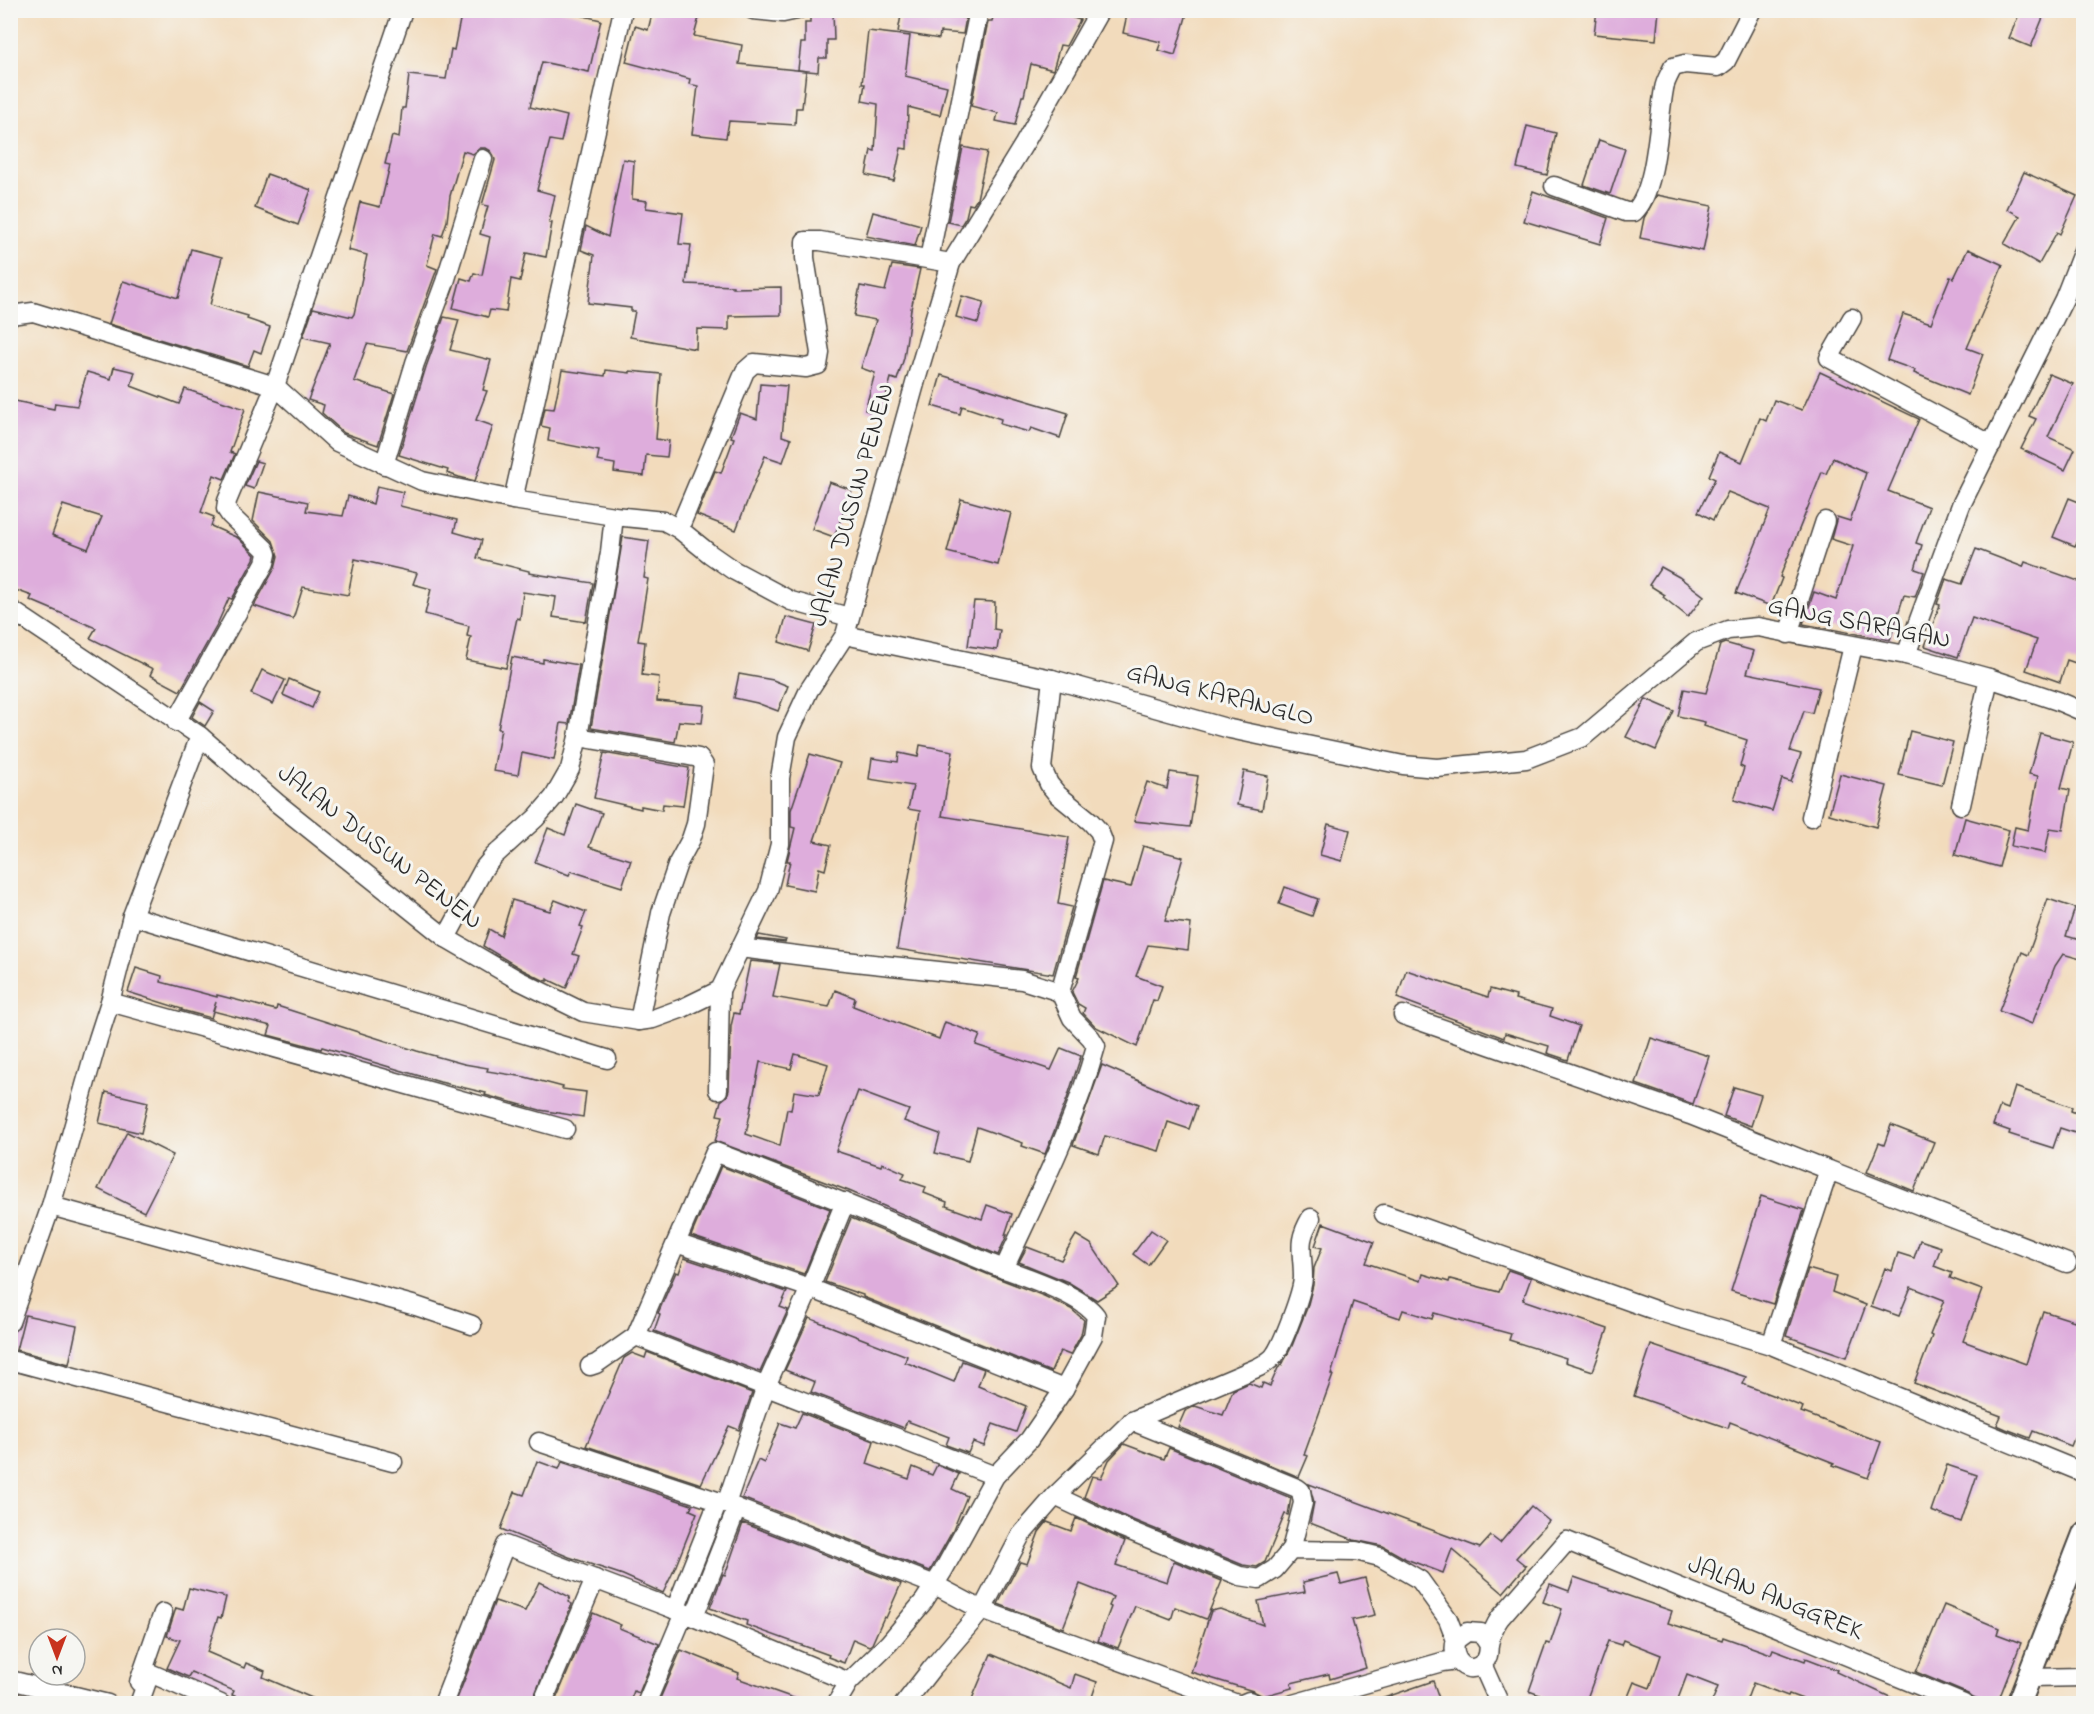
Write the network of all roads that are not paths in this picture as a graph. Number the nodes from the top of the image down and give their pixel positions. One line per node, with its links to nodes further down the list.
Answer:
1 (403, 10): 15 (street)
2 (623, 10): 18 (street)
3 (753, 10): 4 (street)
4 (797, 10)
5 (979, 10): 11 (street)
6 (1100, 10): 12 (street, JALAN DUSUN PENEN)
7 (1752, 10): 9 (street)
8 (483, 159): 17 (street)
9 (1554, 186)
10 (2084, 249): 16 (street)
11 (929, 259): 12 (street); 21 (street)
12 (951, 263): 23 (street, JALAN DUSUN PENEN)
13 (10, 315): 15 (street)
14 (1852, 318): 16 (street)
15 (275, 386): 17 (street); 31 (street)
16 (1992, 445): 27 (street)
17 (384, 465): 18 (street)
18 (513, 500): 19 (street)
19 (614, 516): 21 (street); 33 (street)
20 (1825, 521): 24 (street)
21 (679, 529): 23 (street)
22 (10, 609): 31 (street, JALAN DUSUN PENEN)
23 (849, 617): 25 (street, JALAN DUSUN PENEN)
24 (1788, 634): 26 (street, GANG SARAGAN); 34 (street, GANG SARAGAN)
25 (844, 635): 29 (street, GANG KARANGLO); 39 (street, JALAN DUSUN PENEN)
26 (1852, 646): 27 (street, GANG SARAGAN); 36 (street)
27 (1906, 655): 28 (street, GANG SARAGAN)
28 (1989, 678): 30 (street, GANG SARAGAN); 35 (street)
29 (1052, 679): 34 (street, GANG KARANGLO); 41 (street)
30 (2084, 712)
31 (176, 722): 32 (street, JALAN DUSUN PENEN)
32 (200, 736): 37 (street); 38 (street, JALAN DUSUN PENEN)
33 (578, 737): 38 (street); 44 (street)
34 (1583, 737)
35 (1961, 805)
36 (1811, 817)
37 (132, 916): 42 (street); 45 (street)
38 (446, 938): 44 (street, JALAN DUSUN PENEN)
39 (740, 948): 40 (street, JALAN DUSUN PENEN); 41 (street)
40 (720, 990): 44 (street, JALAN DUSUN PENEN); 46 (street)
41 (1060, 992): 55 (street)
42 (110, 1002): 47 (street); 50 (street)
43 (1403, 1015): 48 (street)
44 (646, 1020)
45 (607, 1059)
46 (718, 1090)
47 (565, 1129)
48 (1829, 1170): 54 (street); 60 (street)
49 (845, 1202): 53 (street); 55 (street); 56 (street)
50 (51, 1206): 57 (street); 58 (street)
51 (1384, 1214): 60 (street)
52 (1311, 1218): 65 (street)
53 (676, 1243): 56 (street); 59 (street)
54 (2067, 1263)
55 (1004, 1269): 64 (street)
56 (810, 1288): 63 (street); 64 (street)
57 (10, 1322)
58 (472, 1325)
59 (636, 1336): 62 (street); 63 (street)
60 (1771, 1345): 68 (street)
61 (10, 1360): 67 (street)
62 (590, 1366)
63 (766, 1386): 69 (street); 71 (street)
64 (1064, 1389): 69 (street)
65 (1132, 1421): 70 (street); 73 (street)
66 (539, 1442): 71 (street)
67 (393, 1462)
68 (2084, 1473)
69 (995, 1476): 75 (street)
70 (1055, 1496): 73 (street); 76 (street)
71 (727, 1505): 75 (street); 78 (street)
72 (2084, 1534): 84 (street)
73 (1291, 1550): 79 (street)
74 (595, 1579): 78 (street); 92 (street); 93 (street)
75 (941, 1588): 76 (street); 86 (street)
76 (977, 1608): 96 (street); 97 (street)
77 (163, 1612): 87 (street)
78 (685, 1613): 86 (street); 94 (street)
79 (1456, 1640): 80 (street); 81 (street)
80 (1489, 1645): 82 (street); 101 (street, JALAN ANGGREK)
81 (1457, 1660): 82 (street); 100 (street)
82 (1482, 1664): 88 (street)
83 (2084, 1677): 84 (street)
84 (2029, 1678): 102 (street)
85 (10, 1680): 89 (street)
86 (849, 1682): 95 (street)
87 (143, 1687): 90 (street); 91 (street)
88 (1501, 1702)
89 (108, 1704)
90 (131, 1704)
91 (220, 1704)
92 (442, 1704)
93 (542, 1704)
94 (646, 1704)
95 (836, 1704)
96 (904, 1704)
97 (1237, 1704)
98 (1242, 1704): 99 (street)
99 (1256, 1704)
100 (1293, 1704)
101 (1964, 1704)
102 (2018, 1704)

